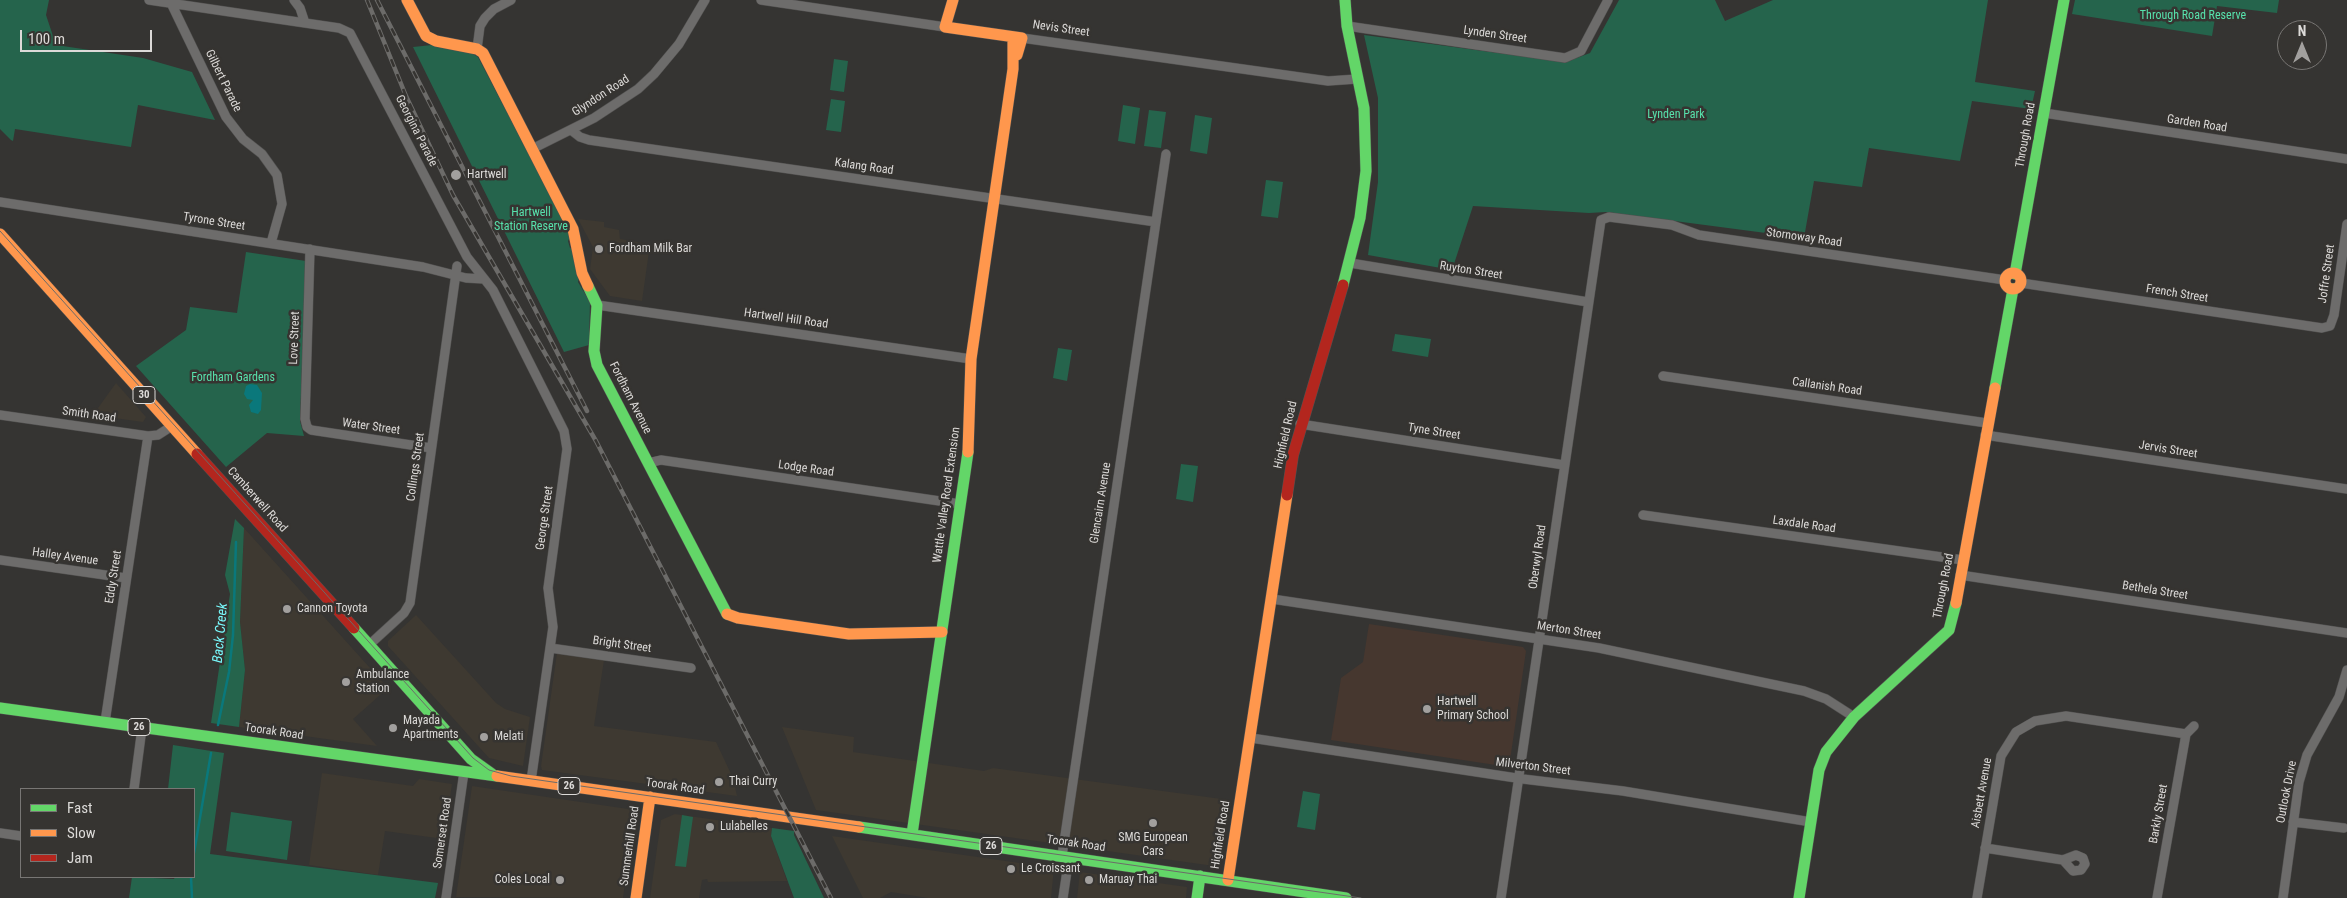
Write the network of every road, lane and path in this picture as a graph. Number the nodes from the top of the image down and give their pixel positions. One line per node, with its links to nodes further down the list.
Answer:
1 (149, 0): 11 (street, Georgina Parade)
2 (293, 0): 12 (street)
3 (407, 0): 16 (main road)
4 (511, 0): 16 (street)
5 (705, 0): 19 (street, Glyndon Road)
6 (761, 0): 14 (street, Nevis Street)
7 (953, 0): 14 (main road)
8 (1345, 0): 13 (main road, Highfield Road)
9 (1608, 0): 13 (street, Lynden Street)
10 (2064, 0): 18 (main road, Through Road)
11 (171, 3): 12 (street, Georgina Parade); 29 (street, Gilbert Parade)
12 (301, 23): 32 (street, Georgina Parade)
13 (1347, 26): 17 (main road, Highfield Road)
14 (949, 27): 15 (main road, Nevis Street)
15 (1018, 37): 17 (street, Nevis Street); 23 (main road, Wattle Valley Road Extension)
16 (477, 49): 20 (main road, Fordham Avenue)
17 (1357, 79): 33 (main road, Highfield Road)
18 (2044, 113): 22 (street, Garden Road); 36 (main road, Through Road)
19 (571, 130): 20 (street, Glyndon Road); 23 (street, Kalang Road)
20 (532, 149): 38 (main road, Fordham Avenue)
21 (1166, 154): 26 (street, Glencairn Avenue)
22 (2347, 159)
23 (995, 198): 26 (street, Kalang Road); 40 (main road, Wattle Valley Road Extension)
24 (0, 202): 29 (street, Tyrone Street)
25 (1601, 220): 36 (street, Stornoway Road); 37 (street, Oberwyl Road)
26 (1156, 222): 89 (street, Glencairn Avenue)
27 (2347, 224): 31 (street, Joffre Street)
28 (0, 234): 45 (main road, Camberwell Road / 30)
29 (271, 243): 30 (street, Tyrone Street)
30 (310, 249): 34 (street, Tyrone Street); 46 (street, Love Street)
31 (2345, 250): 39 (street, Joffre Street)
32 (467, 257): 34 (street); 35 (street, Georgina Parade)
33 (1350, 263): 37 (street, Ruyton Street); 44 (main road, Highfield Road)
34 (456, 271): 35 (street, Tyrone Street); 49 (street, Collings Street)
35 (484, 279): 64 (street, George Street)
36 (2013, 282): 39 (street, French Street); 43 (main road, Through Road)
37 (1588, 302): 51 (street, Oberwyl Road)
38 (597, 305): 40 (street, Hartwell Hill Road); 50 (main road, Fordham Avenue)
39 (2330, 326)
40 (971, 359): 53 (main road, Wattle Valley Road Extension)
41 (1663, 376): 43 (street, Callanish Road)
42 (0, 415): 48 (street, Smith Road)
43 (1987, 423): 47 (main road, Through Road)
44 (1300, 424): 51 (street, Tyne Street); 59 (main road, Highfield Road)
45 (172, 426): 48 (street, Smith Road); 63 (main road, Camberwell Road / 30)
46 (307, 427): 49 (street, Water Street)
47 (1985, 435): 52 (street, Jervis Street); 56 (main road, Through Road)
48 (148, 436): 58 (street, Eddy Street)
49 (431, 448): 63 (street, Collings Street)
50 (648, 463): 53 (street, Lodge Road); 60 (main road, Fordham Avenue)
51 (1564, 465): 62 (street, Oberwyl Road)
52 (2347, 490)
53 (960, 504): 60 (main road, Wattle Valley Road Extension)
54 (1643, 515): 56 (street, Laxdale Road)
55 (0, 560): 58 (street, Halley Avenue)
56 (1963, 560): 57 (main road, Through Road)
57 (1960, 574): 61 (street, Bethela Street); 68 (main road, Through Road)
58 (126, 578): 69 (street, Eddy Street)
59 (1272, 599): 62 (street, Merton Street); 73 (main road, Highfield Road)
60 (942, 632): 86 (main road, Wattle Valley Road Extension)
61 (2347, 633)
62 (1540, 638): 68 (street, Merton Street); 78 (street, Oberwyl Road)
63 (369, 645): 74 (main road, Camberwell Road / 30)
64 (550, 648): 65 (street, Bright Street); 79 (street, George Street)
65 (691, 668)
66 (2347, 670): 83 (street, Outlook Drive)
67 (0, 708): 69 (main road, Toorak Road / 26)
68 (1854, 717): 82 (main road, Through Road)
69 (105, 722): 71 (main road, Toorak Road / 26)
70 (2194, 726): 72 (street)
71 (142, 728): 75 (main road, Toorak Road / 26); 80 (street)
72 (2186, 734): 88 (street, Aisbett Avenue); 102 (street, Barkly Street)
73 (1251, 738): 78 (street, Milverton Street); 92 (main road, Highfield Road)
74 (458, 744): 75 (main road); 77 (main road, Camberwell Road / 30)
75 (442, 769): 76 (main road, Toorak Road / 26)
76 (464, 772): 77 (main road, Toorak Road / 26); 94 (street, Somerset Road)
77 (501, 777): 79 (main road, Toorak Road / 26)
78 (1518, 778): 82 (street, Milverton Street); 99 (street, Oberwyl Road)
79 (531, 781): 81 (main road, Toorak Road / 26)
80 (134, 788)
81 (650, 797): 86 (main road, Toorak Road / 26); 95 (main road, Summerhill Road)
82 (1811, 822): 100 (main road, Through Road)
83 (2293, 822): 84 (street); 103 (street, Outlook Drive)
84 (2344, 828)
85 (0, 833): 87 (street)
86 (912, 834): 89 (main road, Toorak Road / 26)
87 (20, 836)
88 (1985, 848): 90 (street); 101 (street, Aisbett Avenue)
89 (1065, 856): 91 (main road, Toorak Road / 26); 96 (street, Glencairn Avenue)
90 (2063, 860)
91 (1200, 876): 92 (main road, Toorak Road / 26); 97 (main road)
92 (1228, 880): 93 (main road, Toorak Road / 26)
93 (1333, 897): 98 (main road, Toorak Road / 26)
94 (446, 898)
95 (636, 898)
96 (1063, 898)
97 (1197, 898)
98 (1346, 898)
99 (1501, 898)
100 (1800, 898)
101 (1977, 898)
102 (2157, 898)
103 (2283, 898)

